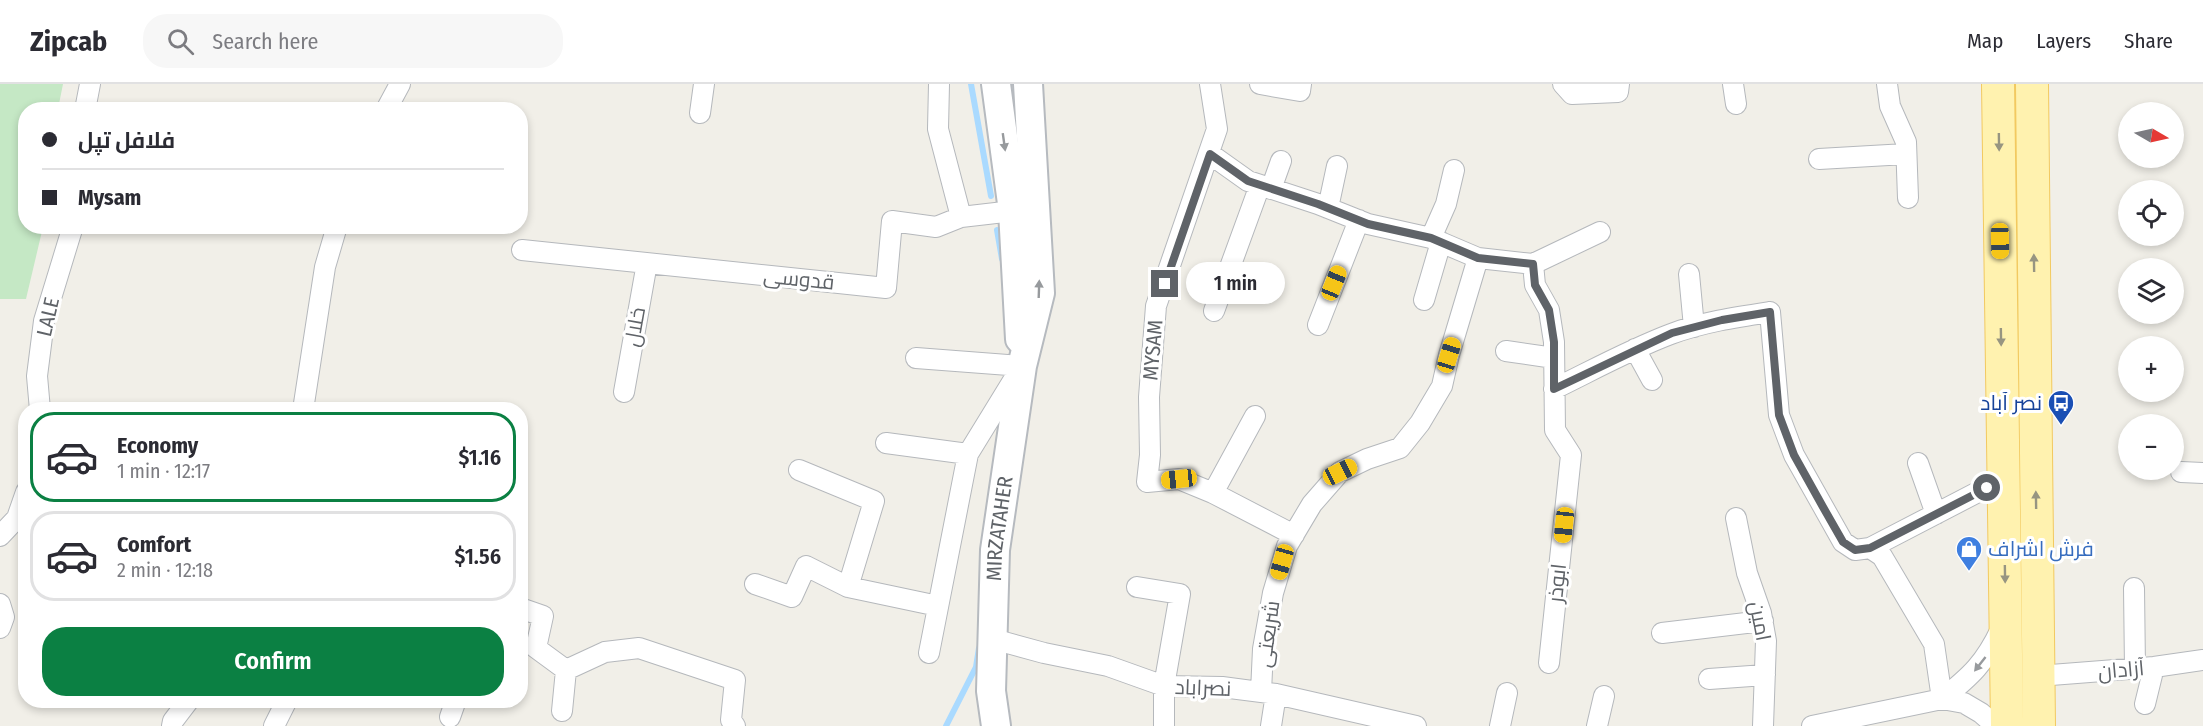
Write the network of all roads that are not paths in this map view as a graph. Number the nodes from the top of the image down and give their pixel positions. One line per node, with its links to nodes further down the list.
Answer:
1 (90, 84): 16 (street)
2 (400, 84): 17 (street)
3 (704, 84): 19 (street)
4 (939, 84): 30 (street)
5 (996, 84): 29 (main road, MIRZATAHER, one-way to 29)
6 (1028, 84): 49 (main road, MIRZATAHER, one-way to 6)
7 (1209, 84): 20 (street, MYSAM)
8 (1260, 84): 9 (street)
9 (1301, 84)
10 (1563, 84): 11 (street)
11 (1619, 84)
12 (1733, 84): 18 (street)
13 (1887, 84): 21 (street)
14 (1998, 84): 62 (main road, one-way to 62)
15 (2032, 84): 88 (main road, one-way to 15)
16 (87, 102)
17 (390, 102)
18 (1736, 104)
19 (700, 112)
20 (1210, 154): 26 (street); 63 (street, MYSAM)
21 (1906, 154): 22 (street); 27 (street)
22 (1819, 159)
23 (1281, 161): 26 (street)
24 (1337, 166): 28 (street)
25 (1454, 170): 35 (street)
26 (1266, 187): 28 (street); 42 (street)
27 (1908, 198)
28 (1328, 208): 31 (street)
29 (1013, 211): 30 (street, قدوسی); 49 (main road, MIRZATAHER)
30 (961, 217): 38 (street, قدوسی)
31 (1359, 220): 35 (street); 43 (street)
32 (1600, 232): 39 (street)
33 (71, 234): 53 (street, LALE)
34 (335, 234): 54 (street)
35 (1436, 240): 37 (street); 41 (street)
36 (522, 250): 38 (street, قدوسی)
37 (1478, 258): 39 (street); 67 (street, شریعتی)
38 (647, 263): 52 (street, خلال)
39 (1533, 264): 48 (street, ابوذر)
40 (1689, 274): 44 (street)
41 (1424, 300)
42 (1214, 311)
43 (1318, 325)
44 (1694, 327): 45 (street); 69 (street)
45 (1635, 349): 50 (street); 51 (street)
46 (1506, 351): 48 (street)
47 (916, 358): 49 (street)
48 (1554, 358): 51 (street, ابوذر)
49 (1022, 366): 57 (street); 81 (main road, MIRZATAHER)
50 (1652, 381)
51 (1554, 389): 84 (street, ابوذر)
52 (624, 392)
53 (39, 402)
54 (304, 402)
55 (1255, 416): 63 (street)
56 (886, 443): 57 (street)
57 (968, 454): 75 (street)
58 (1918, 463): 64 (street)
59 (799, 470): 71 (street)
60 (2184, 472): 61 (street)
61 (2203, 473)
62 (2003, 479): 64 (street); 77 (main road, one-way to 77)
63 (1213, 493): 67 (street)
64 (1936, 514): 69 (street)
65 (18, 515): 68 (street)
66 (1736, 518): 78 (street, امین)
67 (1294, 535): 92 (street, شریعتی)
68 (0, 536)
69 (1870, 548): 95 (street)
70 (755, 584): 71 (street)
71 (848, 587): 75 (street)
72 (1137, 587): 90 (street)
73 (2134, 588): 85 (street)
74 (0, 604): 79 (street)
75 (938, 606): 82 (street)
76 (528, 611): 86 (street)
77 (2006, 618): 95 (street, one-way to 95); 113 (main road)
78 (1763, 621): 80 (street); 87 (street, امین)
79 (0, 628)
80 (1662, 633)
81 (993, 639): 90 (street, نصراباد); 91 (main road, MIRZATAHER)
82 (929, 653)
83 (2203, 660): 85 (street, آزادان)
84 (1549, 663)
85 (2144, 668): 88 (street, آزادان); 96 (street)
86 (566, 670): 99 (street); 102 (street)
87 (1765, 675): 89 (street); 110 (street, امین)
88 (2038, 676): 114 (main road)
89 (1709, 680)
90 (1164, 686): 92 (street, نصراباد); 105 (street)
91 (991, 691): 103 (main road, MIRZATAHER); 104 (main road, MIRZATAHER)
92 (1268, 693): 106 (street, شریعتی); 107 (street, نصراباد)
93 (1507, 693): 108 (street)
94 (1604, 696): 109 (street)
95 (1942, 699): 111 (street); 112 (street)
96 (2145, 704)
97 (183, 708): 100 (street)
98 (283, 708): 101 (street)
99 (562, 711)
100 (172, 726)
101 (274, 726)
102 (735, 726)
103 (983, 726)
104 (996, 726)
105 (1164, 726)
106 (1271, 726)
107 (1416, 726)
108 (1500, 726)
109 (1598, 726)
110 (1763, 726)
111 (1812, 726)
112 (1996, 726)
113 (2007, 726)
114 (2039, 726)

